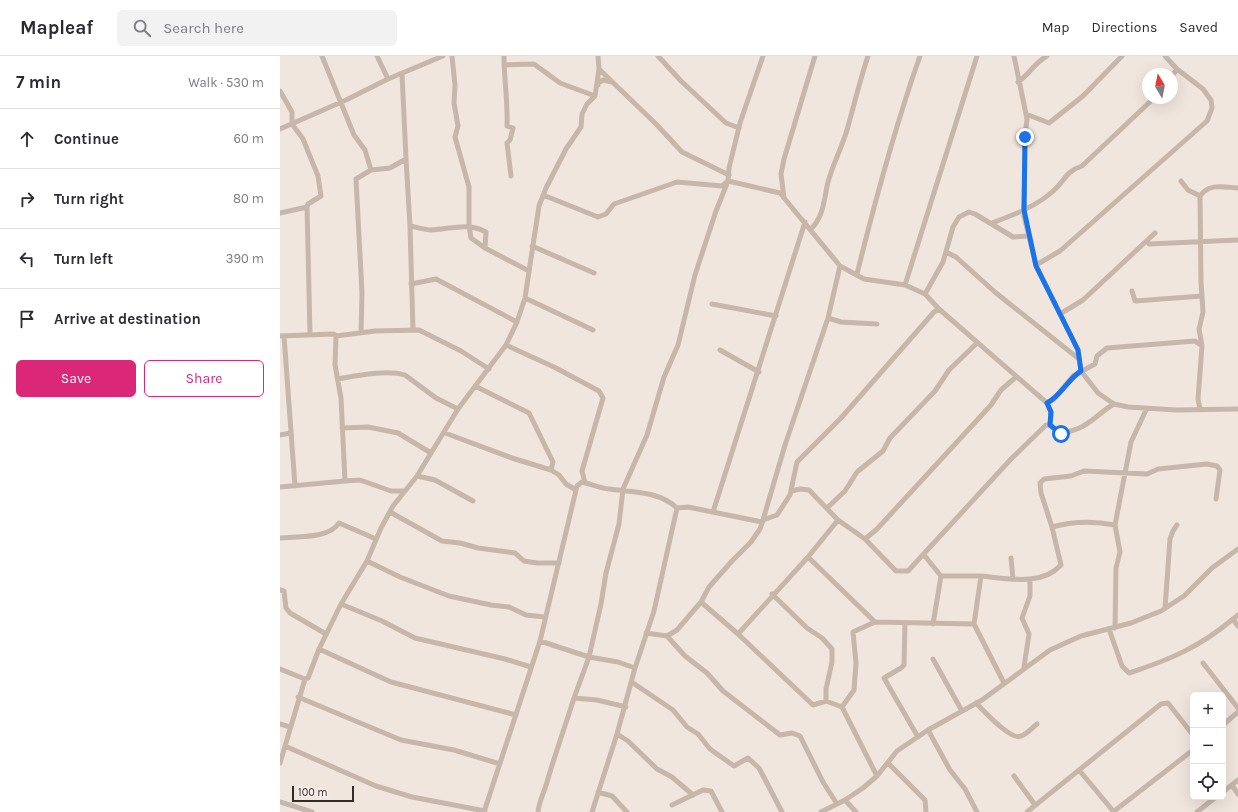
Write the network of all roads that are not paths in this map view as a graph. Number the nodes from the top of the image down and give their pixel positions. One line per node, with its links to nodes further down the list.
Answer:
1 (322, 56): 29 (street)
2 (378, 56): 23 (street)
3 (443, 56): 17 (street)
4 (452, 56): 51 (street)
5 (504, 56): 18 (street)
6 (598, 56): 20 (street)
7 (658, 56): 33 (street)
8 (763, 56): 33 (street)
9 (815, 56): 44 (street)
10 (868, 56): 52 (street)
11 (920, 56): 65 (street)
12 (977, 56): 67 (street)
13 (1014, 56): 25 (street)
14 (1047, 56): 25 (street)
15 (1122, 56): 31 (street)
16 (1165, 56): 19 (street)
17 (433, 58): 22 (street)
18 (504, 65): 28 (street); 38 (street)
19 (1176, 68)
20 (599, 69): 24 (street); 26 (street)
21 (1178, 70): 62 (street)
22 (402, 74): 23 (street); 35 (street)
23 (388, 79): 29 (street)
24 (612, 82): 26 (street); 37 (street)
25 (1018, 82): 31 (street)
26 (597, 90): 28 (street)
27 (280, 91): 32 (street)
28 (595, 96): 42 (street)
29 (342, 102): 32 (street); 36 (street)
30 (1148, 104): 46 (street)
31 (1026, 114): 46 (street)
32 (292, 124): 34 (street); 45 (street)
33 (739, 128): 37 (street)
34 (280, 129)
35 (406, 159): 36 (street); 50 (street)
36 (371, 170): 81 (street)
37 (729, 175): 39 (street)
38 (511, 176)
39 (728, 181): 42 (street); 44 (street); 117 (street)
40 (1180, 181): 43 (street)
41 (1238, 188): 43 (street)
42 (543, 195): 58 (street)
43 (1200, 196): 56 (street)
44 (784, 199): 48 (street)
45 (307, 207): 47 (street); 82 (street)
46 (1024, 210): 49 (street); 54 (street)
47 (280, 213)
48 (805, 222): 52 (street); 75 (street)
49 (992, 223): 54 (street); 60 (street)
50 (410, 226): 51 (street); 66 (street)
51 (469, 226): 59 (street); 59 (street)
52 (811, 229): 61 (street)
53 (1155, 233): 74 (street)
54 (1029, 236): 62 (street)
55 (1238, 240): 56 (street)
56 (1201, 242): 57 (street); 70 (street)
57 (1149, 244)
58 (532, 246): 63 (street); 64 (street)
59 (485, 248): 63 (street)
60 (946, 252): 69 (street); 89 (street)
61 (840, 266): 65 (street); 76 (street)
62 (1036, 266): 74 (street)
63 (529, 271): 71 (street)
64 (594, 274)
65 (856, 274): 67 (street)
66 (412, 284): 77 (street); 79 (street)
67 (905, 285): 69 (street)
68 (1132, 291): 70 (street)
69 (925, 294): 73 (street)
70 (1202, 296): 87 (street)
71 (525, 298): 77 (street); 80 (street)
72 (712, 304): 75 (street)
73 (939, 309): 85 (street); 119 (street)
74 (1060, 314): 89 (street)
75 (776, 316): 92 (street)
76 (828, 318): 78 (street); 128 (street)
77 (517, 322): 86 (street)
78 (877, 324)
79 (413, 330): 81 (street); 90 (street)
80 (593, 330)
81 (361, 333): 84 (street)
82 (310, 334): 83 (street); 84 (street)
83 (282, 336): 95 (street)
84 (336, 336): 94 (street)
85 (977, 343): 93 (street); 124 (street)
86 (506, 345): 90 (street); 114 (street)
87 (1202, 346): 91 (street); 101 (street)
88 (720, 350): 92 (street)
89 (1079, 359): 91 (street)
90 (489, 369): 97 (street)
91 (1081, 371): 98 (street); 99 (street)
92 (759, 372): 126 (street)
93 (1016, 377): 98 (street); 134 (street)
94 (338, 378): 103 (street); 105 (street)
95 (287, 384): 96 (street); 107 (street)
96 (280, 385)
97 (475, 386): 103 (street); 110 (street)
98 (1047, 403): 104 (street)
99 (1114, 404): 100 (street); 104 (street)
100 (1147, 408): 101 (street); 111 (street)
101 (1200, 409): 102 (street)
102 (1238, 409)
103 (458, 410): 106 (street)
104 (1050, 425): 136 (street)
105 (342, 428): 109 (street); 113 (street)
106 (444, 432): 109 (street); 110 (street)
107 (290, 434): 108 (street); 115 (street)
108 (280, 435)
109 (431, 453): 112 (street)
110 (551, 470): 118 (street)
111 (1125, 473): 121 (street); 129 (street); 131 (street)
112 (416, 476): 120 (street); 122 (street)
113 (345, 481): 115 (street); 120 (street)
114 (585, 483): 117 (street); 118 (street)
115 (295, 486): 116 (street)
116 (280, 487)
117 (623, 489): 123 (street); 166 (street)
118 (576, 490): 140 (street)
119 (792, 491): 124 (street); 128 (street)
120 (405, 492): 125 (street)
121 (1216, 499)
122 (473, 501)
123 (677, 508): 126 (street); 160 (street)
124 (826, 508): 127 (street)
125 (390, 512): 133 (street); 140 (street)
126 (713, 512): 128 (street)
127 (838, 520): 134 (street); 137 (street)
128 (763, 521): 147 (street)
129 (1115, 525): 131 (street); 158 (street)
130 (1178, 525): 149 (street)
131 (1052, 527): 144 (street)
132 (280, 538): 133 (street)
133 (376, 539): 139 (street)
134 (865, 539): 136 (street)
135 (1238, 549): 149 (street)
136 (924, 555): 141 (street)
137 (808, 557): 146 (street); 153 (street)
138 (1011, 558): 143 (street)
139 (367, 561): 148 (street); 151 (street)
140 (559, 563): 151 (street)
141 (941, 576): 142 (street); 155 (street)
142 (981, 576): 143 (street); 156 (street)
143 (1013, 579): 144 (street)
144 (1030, 579): 171 (street)
145 (280, 590): 161 (street)
146 (772, 594): 162 (street); 178 (street)
147 (701, 602): 162 (street); 163 (street)
148 (341, 604): 161 (street); 169 (street)
149 (1165, 608): 158 (street)
150 (1238, 615): 152 (street)
151 (545, 618): 164 (street)
152 (1233, 619): 157 (street); 159 (street)
153 (875, 622): 154 (street); 181 (street)
154 (905, 623): 155 (street); 193 (street)
155 (933, 624): 156 (street)
156 (974, 624): 175 (street)
157 (1238, 626)
158 (1115, 628): 159 (street)
159 (1109, 629): 171 (street)
160 (646, 633): 163 (street); 170 (street)
161 (326, 634): 165 (street)
162 (738, 634): 178 (street)
163 (667, 636): 211 (street)
164 (540, 641): 166 (street); 169 (street)
165 (319, 649): 173 (street); 185 (street)
166 (589, 657): 170 (street); 177 (street)
167 (933, 659): 183 (street)
168 (1204, 663): 182 (street)
169 (531, 667): 185 (street)
170 (635, 668): 174 (street)
171 (1024, 668): 175 (street)
172 (280, 670): 173 (street)
173 (305, 679): 176 (street)
174 (633, 683): 180 (street); 220 (street)
175 (1004, 683): 179 (street)
176 (298, 697): 189 (street); 198 (street)
177 (574, 698): 180 (street); 216 (street)
178 (826, 702): 181 (street)
179 (976, 704): 183 (street); 188 (street)
180 (626, 707): 192 (street)
181 (842, 707): 200 (street)
182 (1238, 708)
183 (962, 711): 190 (street)
184 (1238, 712): 186 (street)
185 (516, 715): 198 (street)
186 (1226, 722)
187 (280, 724): 189 (street)
188 (1036, 724)
189 (290, 727): 194 (street)
190 (928, 730): 193 (street); 224 (street)
191 (1190, 731): 199 (street)
192 (617, 734): 205 (street); 207 (street)
193 (918, 737): 197 (street)
194 (285, 746): 196 (street); 214 (street)
195 (1190, 752): 226 (street)
196 (280, 763)
197 (888, 763): 200 (street); 223 (street)
198 (500, 764): 214 (street)
199 (1079, 770): 213 (street); 226 (street)
200 (877, 776): 208 (street)
201 (1014, 776): 213 (street)
202 (1238, 780): 203 (street)
203 (1232, 785): 204 (street); 206 (street)
204 (1226, 790)
205 (598, 792): 217 (street); 218 (street)
206 (1238, 794)
207 (693, 795): 212 (street); 219 (street)
208 (845, 800): 211 (street); 222 (street)
209 (1212, 800): 227 (street)
210 (280, 802): 215 (street)
211 (837, 804): 221 (street)
212 (672, 805)
213 (1035, 805): 225 (street)
214 (484, 811)
215 (312, 812)
216 (538, 812)
217 (592, 812)
218 (627, 812)
219 (722, 812)
220 (782, 812)
221 (823, 812)
222 (856, 812)
223 (926, 812)
224 (977, 812)
225 (1027, 812)
226 (1114, 812)
227 (1197, 812)

